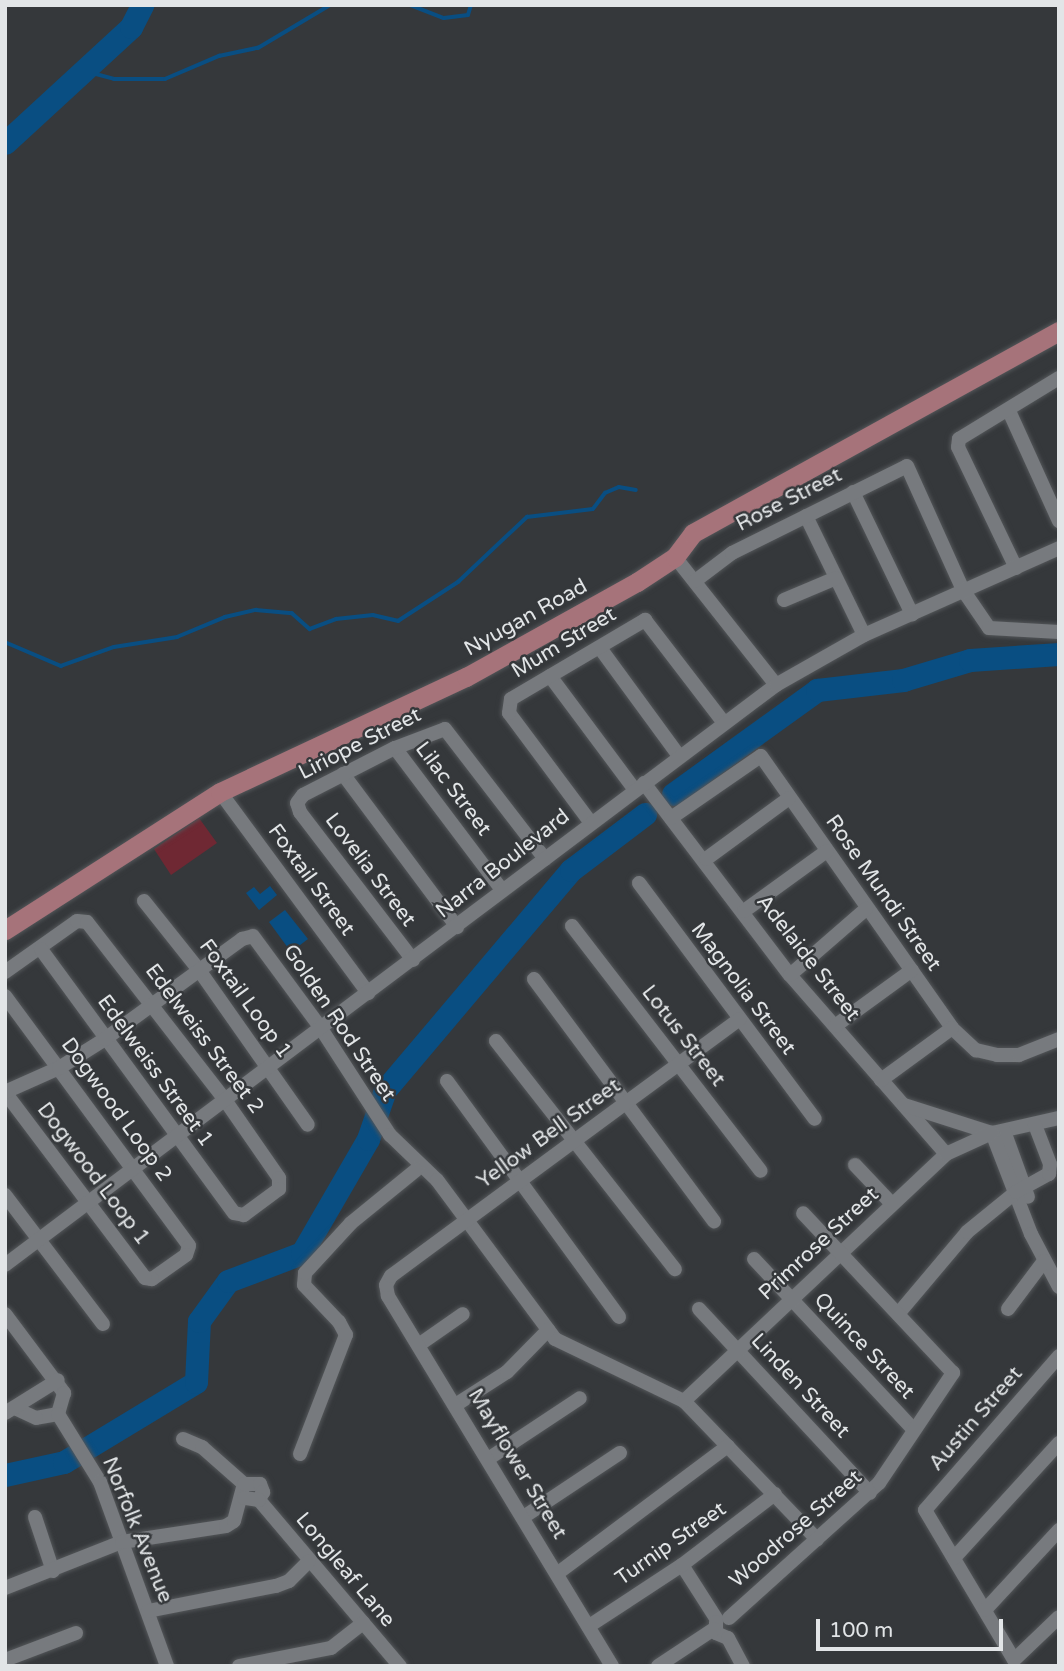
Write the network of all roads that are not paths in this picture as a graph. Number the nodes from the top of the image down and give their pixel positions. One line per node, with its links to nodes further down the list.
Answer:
1 (1059, 331): 8 (main road, Nyugan Road)
2 (1059, 378): 3 (street)
3 (1009, 411): 6 (street); 9 (street)
4 (853, 492): 5 (street, Rose Street); 12 (street, Rose Street); 14 (street)
5 (806, 516): 10 (street); 11 (street, Rose Street)
6 (1059, 521)
7 (1059, 548): 9 (street, Narra Boulevard)
8 (675, 557): 11 (street); 25 (main road, Nyugan Road)
9 (1016, 568): 12 (street, Narra Boulevard)
10 (836, 578): 13 (street); 16 (street)
11 (695, 581): 19 (street)
12 (963, 590): 14 (street, Narra Boulevard); 15 (street)
13 (784, 600)
14 (912, 614): 16 (street, Narra Boulevard)
15 (1059, 632)
16 (864, 635): 19 (street, Narra Boulevard)
17 (600, 648): 18 (street, Mum Street); 20 (street, Mum Street); 22 (street)
18 (550, 676): 24 (street, Adelaide Street); 29 (street, Mum Street)
19 (776, 685): 20 (street, Narra Boulevard)
20 (724, 723): 22 (street, Narra Boulevard)
21 (396, 748): 23 (street, Liriope Street); 31 (street, Liriope Street); 34 (street, Lilac Street)
22 (679, 756): 24 (street, Narra Boulevard)
23 (343, 774): 27 (street, Liriope Street); 39 (street)
24 (640, 786): 28 (street, Adelaide Street); 29 (street, Narra Boulevard)
25 (220, 792): 40 (main road, Nyugan Road); 48 (street, Foxtail Street)
26 (789, 798): 28 (street, Rose Mundi Street); 30 (street, Rose Mundi Street); 32 (street)
27 (297, 803): 42 (street, Lovelia Street)
28 (671, 818): 32 (street, Adelaide Street)
29 (591, 823): 31 (street, Narra Boulevard)
30 (827, 851): 36 (street, Rose Mundi Street); 37 (street)
31 (545, 859): 34 (street, Narra Boulevard)
32 (706, 859): 37 (street, Adelaide Street)
33 (639, 883): 51 (street, Magnolia Street)
34 (502, 890): 39 (street, Narra Boulevard)
35 (144, 901): 43 (street, Foxtail Loop 1)
36 (866, 909): 44 (street, Rose Mundi Street); 46 (street)
37 (744, 911): 46 (street, Adelaide Street)
38 (572, 926): 58 (street, Lotus Street)
39 (457, 927): 42 (street, Narra Boulevard)
40 (5, 930)
41 (41, 949): 45 (street); 50 (street, Edelweiss Street 2); 55 (street, Edelweiss Street 1)
42 (413, 960): 48 (street, Narra Boulevard)
43 (199, 970): 50 (street); 52 (street, Golden Rod Street); 60 (street, Foxtail Loop 1)
44 (912, 970): 53 (street); 54 (street, Rose Mundi Street)
45 (5, 972)
46 (790, 975): 53 (street, Adelaide Street)
47 (534, 979): 65 (street)
48 (368, 993): 52 (street, Narra Boulevard)
49 (5, 996): 59 (street, Dogwood Loop 2)
50 (153, 1005): 55 (street); 64 (street, Edelweiss Street 2)
51 (739, 1019): 58 (street, Yellow Bell Street); 68 (street, Magnolia Street)
52 (320, 1027): 60 (street, Narra Boulevard); 73 (street, Golden Rod Street)
53 (835, 1027): 61 (street, Adelaide Street)
54 (952, 1028): 56 (street, Rose Mundi Street); 61 (street)
55 (105, 1039): 59 (street); 72 (street, Edelweiss Street 1)
56 (1059, 1039)
57 (496, 1041): 74 (street)
58 (678, 1063): 65 (street, Yellow Bell Street); 79 (street, Lotus Street)
59 (59, 1068): 63 (street); 77 (street, Dogwood Loop 2)
60 (269, 1068): 64 (street, Narra Boulevard); 69 (street, Foxtail Loop 1)
61 (881, 1080): 66 (street, Adelaide Street)
62 (447, 1082): 80 (street)
63 (5, 1092): 84 (street, Dogwood Loop 1)
64 (225, 1100): 72 (street, Narra Boulevard); 87 (street, Edelweiss Street 2)
65 (627, 1103): 74 (street, Yellow Bell Street); 88 (street)
66 (903, 1104): 71 (street); 75 (street, Adelaide Street)
67 (1059, 1118): 70 (street, Primrose Street)
68 (815, 1119)
69 (308, 1125)
70 (1035, 1125): 71 (street, Primrose Street); 81 (street)
71 (998, 1132): 75 (street, Primrose Street); 81 (street)
72 (175, 1135): 77 (street, Narra Boulevard); 87 (street, Edelweiss Street 1)
73 (393, 1138): 78 (street, Golden Rod Street); 83 (street, Golden Rod Street)
74 (575, 1141): 80 (street, Yellow Bell Street); 95 (street)
75 (946, 1154): 85 (street, Primrose Street)
76 (855, 1165): 85 (street)
77 (132, 1166): 84 (street, Narra Boulevard); 97 (street, Dogwood Loop 2)
78 (416, 1170): 83 (street, Golden Rod Street); 123 (street)
79 (761, 1171)
80 (521, 1180): 89 (street, Yellow Bell Street); 106 (street)
81 (1020, 1191): 93 (street); 96 (street); 105 (street)
82 (5, 1195): 90 (street)
83 (445, 1196): 89 (street, Golden Rod Street)
84 (88, 1199): 90 (street, Narra Boulevard); 97 (street, Dogwood Loop 1)
85 (892, 1204): 91 (street, Primrose Street)
86 (803, 1213): 91 (street, Woodrose Street)
87 (239, 1216)
88 (714, 1221)
89 (465, 1223): 98 (street, Yellow Bell Street); 108 (street, Golden Rod Street)
90 (39, 1239): 94 (street, Narra Boulevard); 107 (street)
91 (840, 1253): 100 (street, Primrose Street); 105 (street, Woodrose Street)
92 (754, 1259): 100 (street, Quince Street)
93 (1044, 1261): 99 (street); 102 (street)
94 (5, 1265)
95 (675, 1269)
96 (1059, 1269)
97 (148, 1280)
98 (386, 1285): 109 (street, Mayflower Street)
99 (1059, 1287)
100 (791, 1299): 110 (street, Primrose Street); 118 (street, Quince Street)
101 (699, 1309): 110 (street, Linden Street)
102 (1008, 1309)
103 (5, 1314): 112 (street)
104 (463, 1314): 109 (street)
105 (898, 1314): 118 (street, Woodrose Street)
106 (619, 1317)
107 (103, 1324)
108 (548, 1330): 114 (street, Golden Rod Street); 115 (street)
109 (420, 1344): 115 (street, Mayflower Street)
110 (738, 1350): 114 (street, Primrose Street); 126 (street, Linden Street)
111 (1059, 1356): 133 (street, Austin Street)
112 (58, 1380): 116 (street); 117 (street)
113 (580, 1398): 124 (street)
114 (684, 1401): 121 (street, Golden Rod Street)
115 (457, 1404): 124 (street, Mayflower Street)
116 (10, 1410): 117 (street)
117 (60, 1417): 132 (street, Norfolk Avenue)
118 (914, 1430): 126 (street, Woodrose Street)
119 (183, 1439): 125 (street)
120 (1059, 1443): 133 (street)
121 (729, 1447): 127 (street, Golden Rod Street); 137 (street)
122 (620, 1453): 128 (street)
123 (300, 1454)
124 (488, 1459): 128 (street, Mayflower Street)
125 (244, 1491): 132 (street); 134 (street, Longleaf Lane)
126 (870, 1493): 131 (street, Woodrose Street)
127 (775, 1494): 131 (street, Golden Rod Street); 135 (street, Turnip Street)
128 (525, 1516): 137 (street, Mayflower Street)
129 (35, 1517): 136 (street)
130 (1059, 1530): 139 (street)
131 (817, 1539): 142 (street, Woodrose Street)
132 (122, 1542): 136 (street); 140 (street, Norfolk Avenue)
133 (954, 1558): 139 (street)
134 (309, 1561): 140 (street); 143 (street, Longleaf Lane)
135 (682, 1565): 142 (street); 144 (street, Turnip Street)
136 (53, 1572): 138 (street)
137 (558, 1573): 144 (street, Mayflower Street)
138 (5, 1588)
139 (985, 1610): 141 (street)
140 (148, 1611): 147 (street, Norfolk Avenue)
141 (1059, 1617)
142 (720, 1622): 151 (street); 152 (street)
143 (363, 1623): 148 (street); 149 (street, Longleaf Lane)
144 (589, 1626): 150 (street, Mayflower Street)
145 (76, 1633): 146 (street)
146 (5, 1660)
147 (167, 1666)
148 (239, 1666)
149 (400, 1666)
150 (612, 1666)
151 (658, 1666)
152 (743, 1666)

